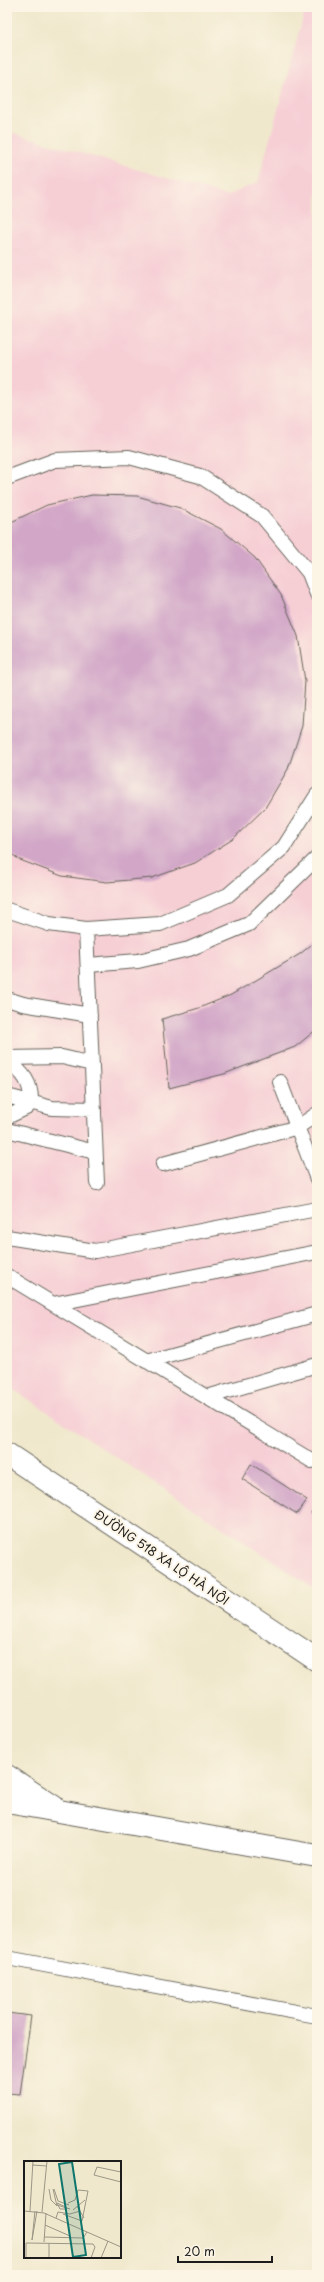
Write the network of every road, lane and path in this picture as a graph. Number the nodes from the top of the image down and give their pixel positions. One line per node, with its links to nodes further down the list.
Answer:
1 (7, 478): 2 (lane)
2 (317, 594)
3 (317, 795): 6 (lane)
4 (317, 858): 7 (lane)
5 (7, 910): 6 (lane)
6 (86, 929): 7 (lane)
7 (88, 965): 9 (lane)
8 (7, 999): 9 (lane)
9 (90, 1015): 11 (lane)
10 (7, 1059): 11 (lane); 14 (lane)
11 (92, 1064): 15 (lane)
12 (280, 1082): 18 (lane)
13 (7, 1096): 14 (lane)
14 (31, 1103): 15 (lane); 17 (lane)
15 (94, 1109): 20 (lane)
16 (317, 1114): 18 (lane)
17 (7, 1116)
18 (298, 1127): 21 (lane); 22 (lane)
19 (7, 1130): 20 (lane)
20 (95, 1152): 23 (lane)
21 (162, 1164)
22 (317, 1179)
23 (97, 1183)
24 (317, 1209): 25 (lane)
25 (7, 1237)
26 (317, 1252): 28 (lane)
27 (7, 1276): 28 (lane)
28 (53, 1304): 30 (lane)
29 (317, 1314): 30 (lane)
30 (146, 1361): 32 (lane)
31 (317, 1365): 32 (lane)
32 (207, 1397): 34 (lane)
33 (7, 1454): 35 (street, ĐƯỜNG 518 XA LỘ HÀ NỘI)
34 (317, 1460)
35 (317, 1660)
36 (7, 1776): 38 (street)
37 (7, 1802): 38 (street)
38 (62, 1812): 39 (street)
39 (317, 1856)
40 (7, 1958): 41 (lane)
41 (317, 2016)

